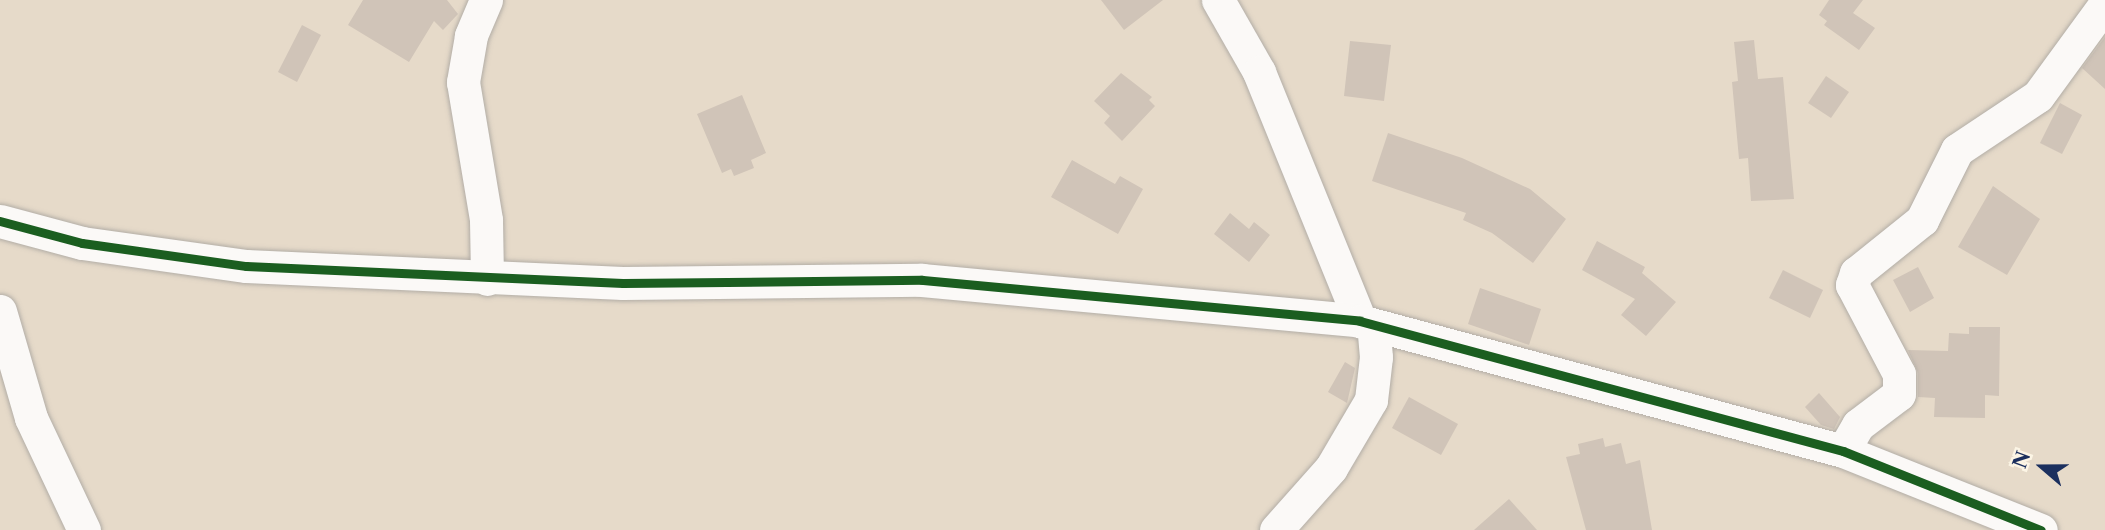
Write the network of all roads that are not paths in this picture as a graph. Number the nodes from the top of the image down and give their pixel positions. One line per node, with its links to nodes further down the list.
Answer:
1 (486, 0): 5 (street)
2 (1218, 0): 7 (street)
3 (2104, 2): 8 (street)
4 (0, 221): 5 (street)
5 (487, 279): 7 (street)
6 (0, 311): 9 (street)
7 (1367, 323): 8 (street); 10 (street)
8 (1843, 451): 11 (street)
9 (84, 530)
10 (1276, 530)
11 (2041, 530)

